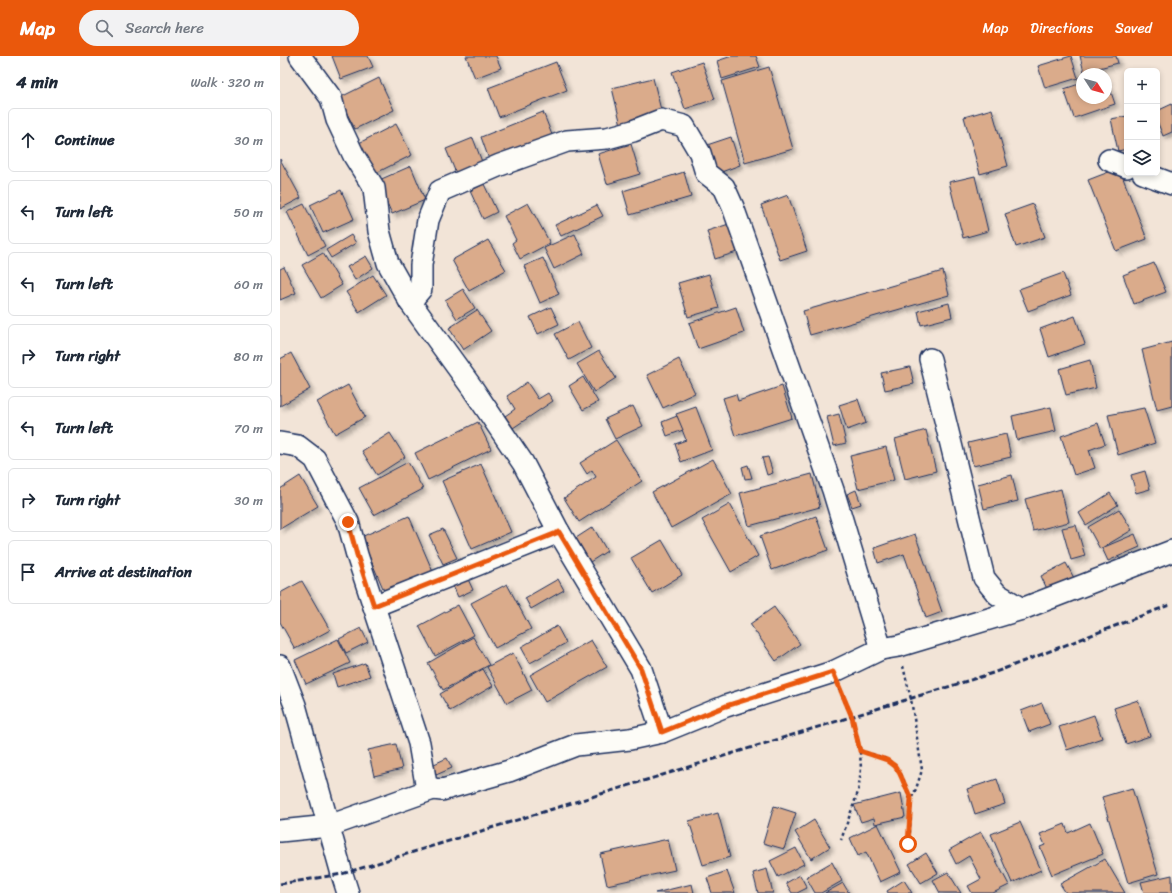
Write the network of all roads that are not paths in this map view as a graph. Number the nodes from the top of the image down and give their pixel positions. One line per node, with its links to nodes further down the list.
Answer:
1 (300, 56): 4 (street)
2 (1151, 176): 3 (street)
3 (1172, 184)
4 (410, 302): 7 (street); 11 (street)
5 (930, 359): 10 (street)
6 (280, 443): 9 (street)
7 (559, 532): 9 (street); 13 (street)
8 (1172, 551): 10 (street)
9 (374, 606): 14 (street)
10 (1022, 609): 11 (street)
11 (890, 648): 13 (street)
12 (280, 666): 15 (street)
13 (662, 732): 14 (street)
14 (433, 789): 15 (street)
15 (329, 826): 16 (street); 17 (street)
16 (280, 831)
17 (348, 893)

